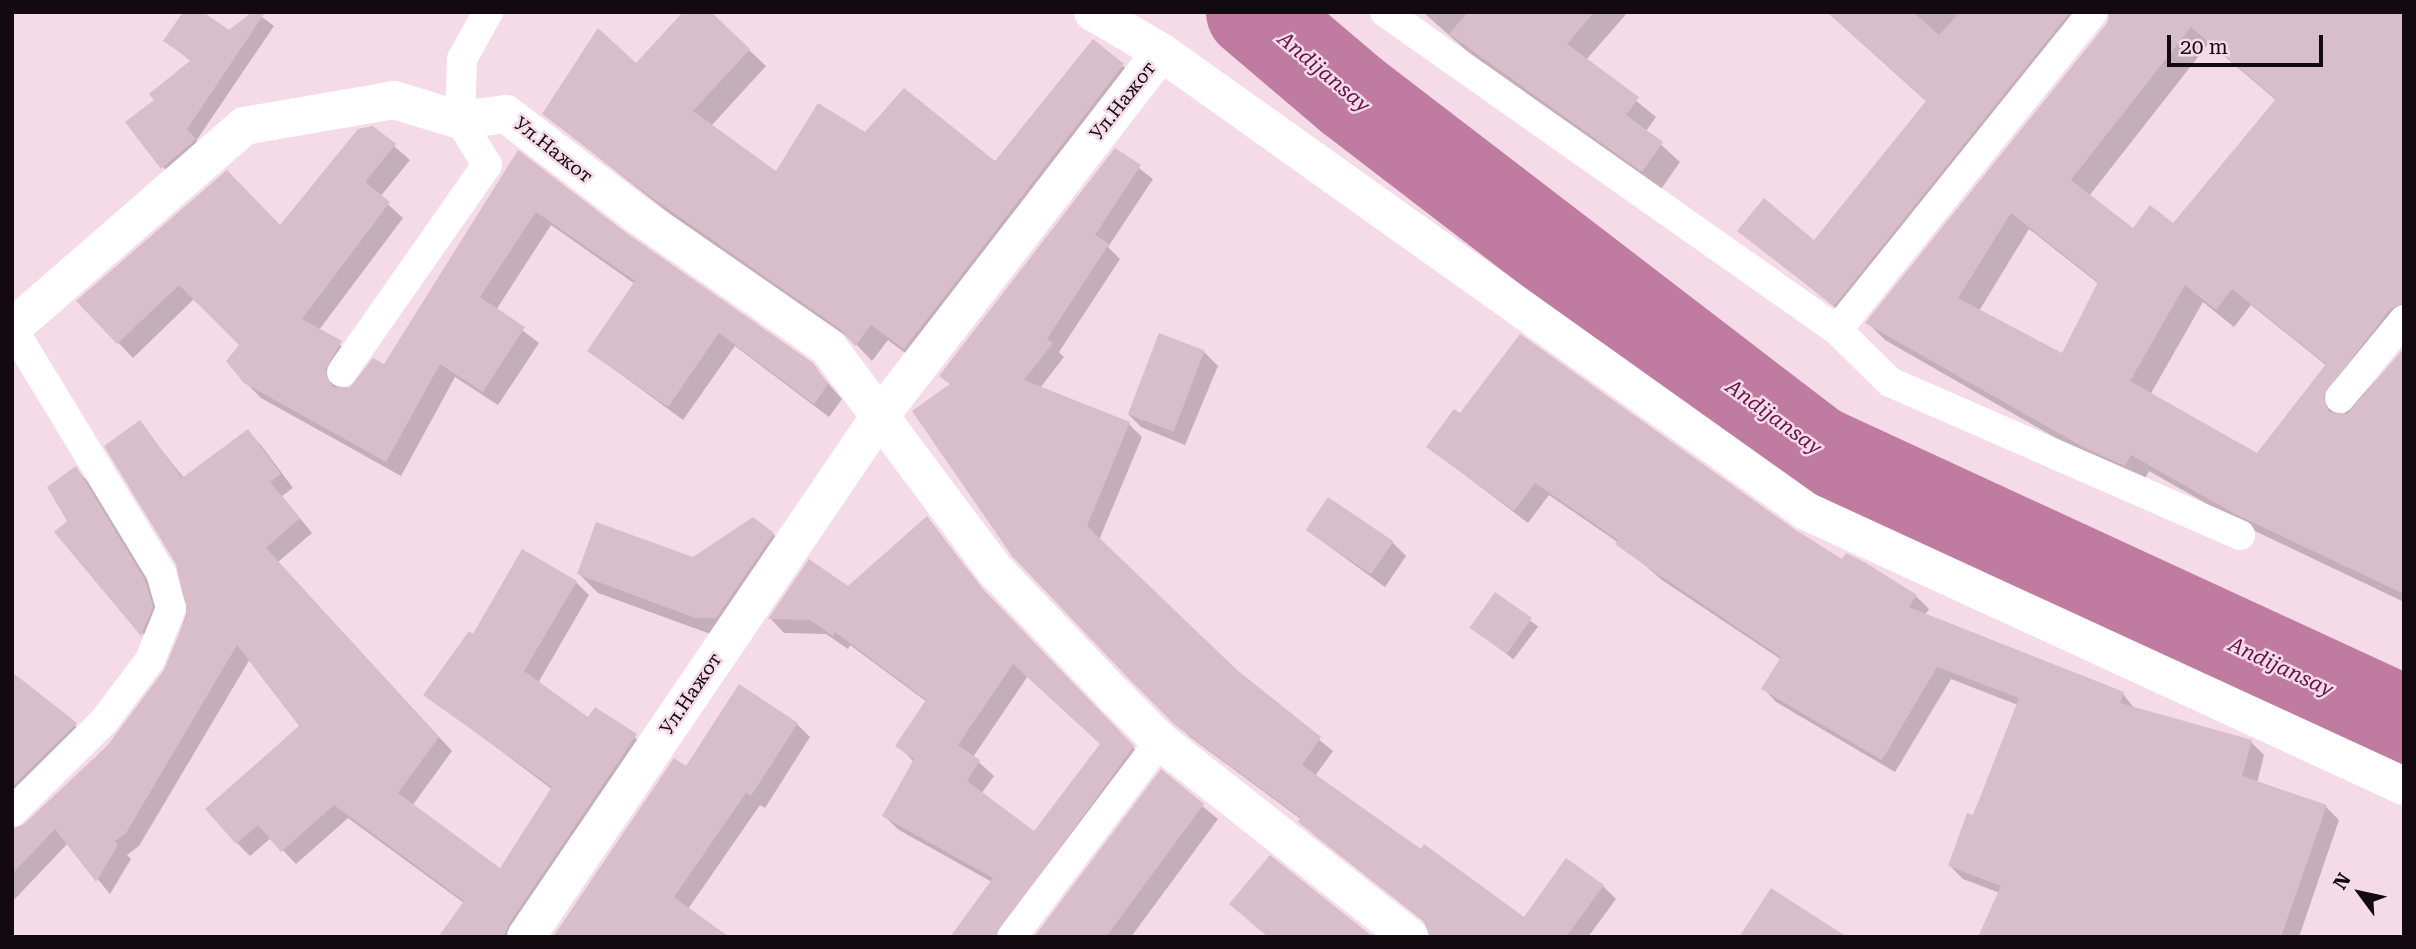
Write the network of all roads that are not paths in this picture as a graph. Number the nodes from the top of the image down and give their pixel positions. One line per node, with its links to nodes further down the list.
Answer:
1 (488, 12): 6 (lane)
2 (1093, 12): 5 (street)
3 (1385, 12): 9 (lane)
4 (2093, 12): 9 (lane)
5 (1161, 52): 12 (street, Ул.Нажот); 15 (street)
6 (460, 120): 8 (street, Ул.Нажот); 10 (lane); 12 (street, Ул.Нажот)
7 (2404, 320): 11 (lane)
8 (12, 328): 16 (lane)
9 (1837, 330): 13 (lane)
10 (342, 372)
11 (2340, 398)
12 (880, 416): 14 (street); 17 (street, Ул.Нажот)
13 (2240, 535)
14 (1160, 741): 18 (lane); 19 (street)
15 (2404, 786)
16 (12, 812)
17 (526, 937)
18 (1012, 937)
19 (1409, 937)

